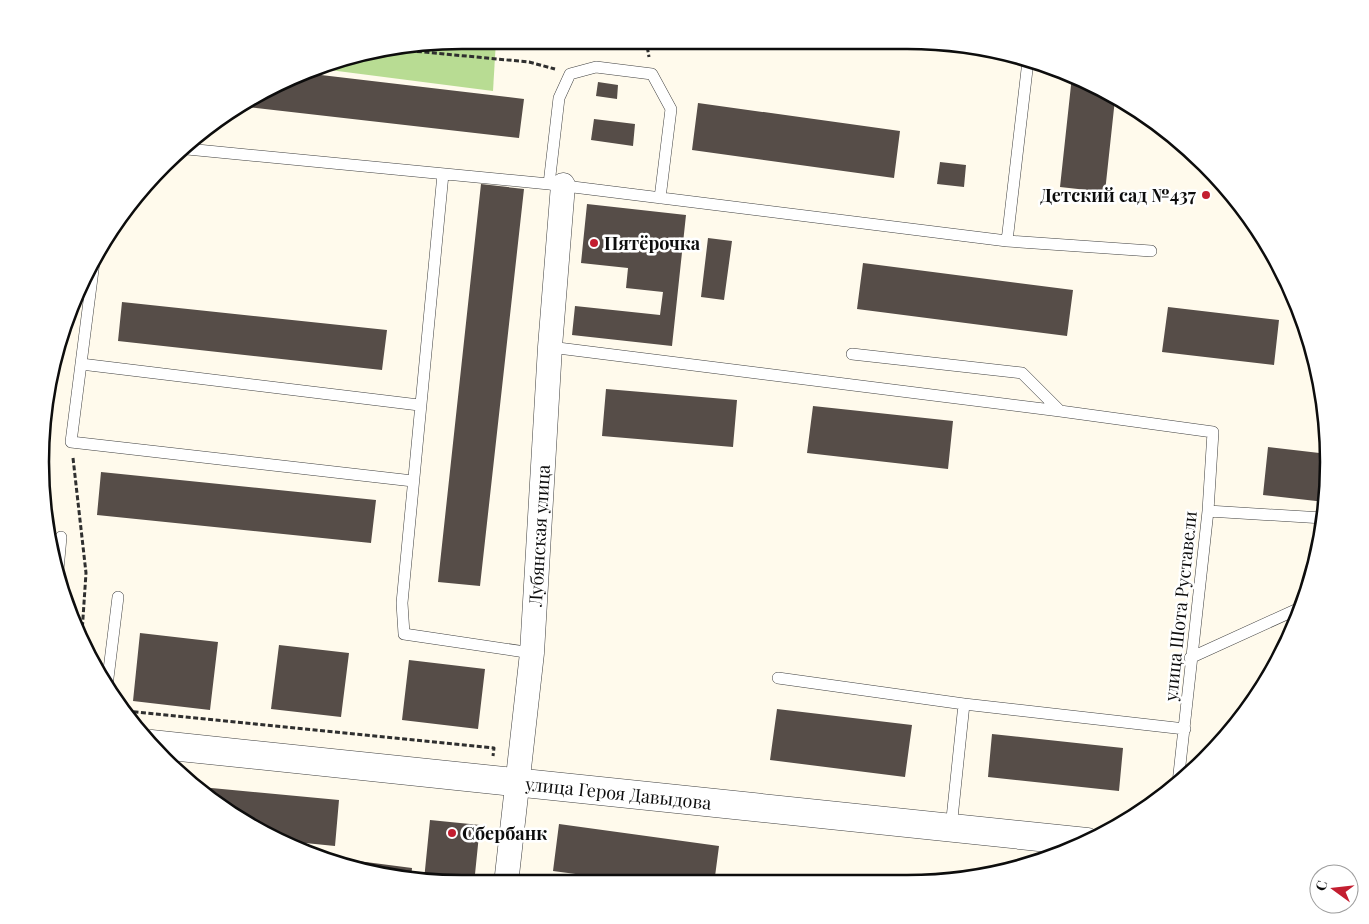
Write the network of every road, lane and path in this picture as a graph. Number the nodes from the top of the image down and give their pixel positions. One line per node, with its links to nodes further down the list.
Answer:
1 (417, 51): 3 (path)
2 (1027, 67): 8 (lane)
3 (570, 74): 6 (lane); 7 (lane)
4 (192, 149): 5 (lane)
5 (443, 174): 6 (lane); 14 (lane)
6 (556, 185): 7 (lane); 11 (street, Лубянская улица)
7 (660, 198): 8 (lane)
8 (1007, 241): 9 (lane)
9 (1151, 251)
10 (92, 277): 13 (lane)
11 (550, 347): 15 (lane); 25 (street, Лубянская улица)
12 (852, 354): 15 (lane)
13 (81, 364): 14 (lane); 16 (lane)
14 (419, 405): 17 (lane)
15 (1060, 411): 18 (lane, улица Шота Руставели)
16 (71, 442): 17 (lane); 24 (path)
17 (413, 480): 25 (lane)
18 (1208, 511): 19 (lane); 26 (lane, улица Шота Руставели)
19 (1317, 518)
20 (61, 537): 21 (lane)
21 (59, 554)
22 (118, 597): 27 (lane)
23 (1292, 610): 26 (lane)
24 (82, 626)
25 (532, 653): 35 (street, Лубянская улица)
26 (1190, 658): 31 (lane, улица Шота Руставели)
27 (108, 676)
28 (778, 678): 29 (lane)
29 (964, 704): 31 (lane); 36 (lane)
30 (132, 712): 34 (path)
31 (1184, 729): 33 (lane, улица Шота Руставели)
32 (162, 745): 34 (street, улица Героя Давыдова)
33 (1179, 773)
34 (491, 779): 35 (street, улица Героя Давыдова)
35 (518, 782): 36 (street, улица Героя Давыдова); 38 (street, Лубянская улица)
36 (951, 828): 37 (street, улица Героя Давыдова)
37 (1073, 841)
38 (507, 875)

